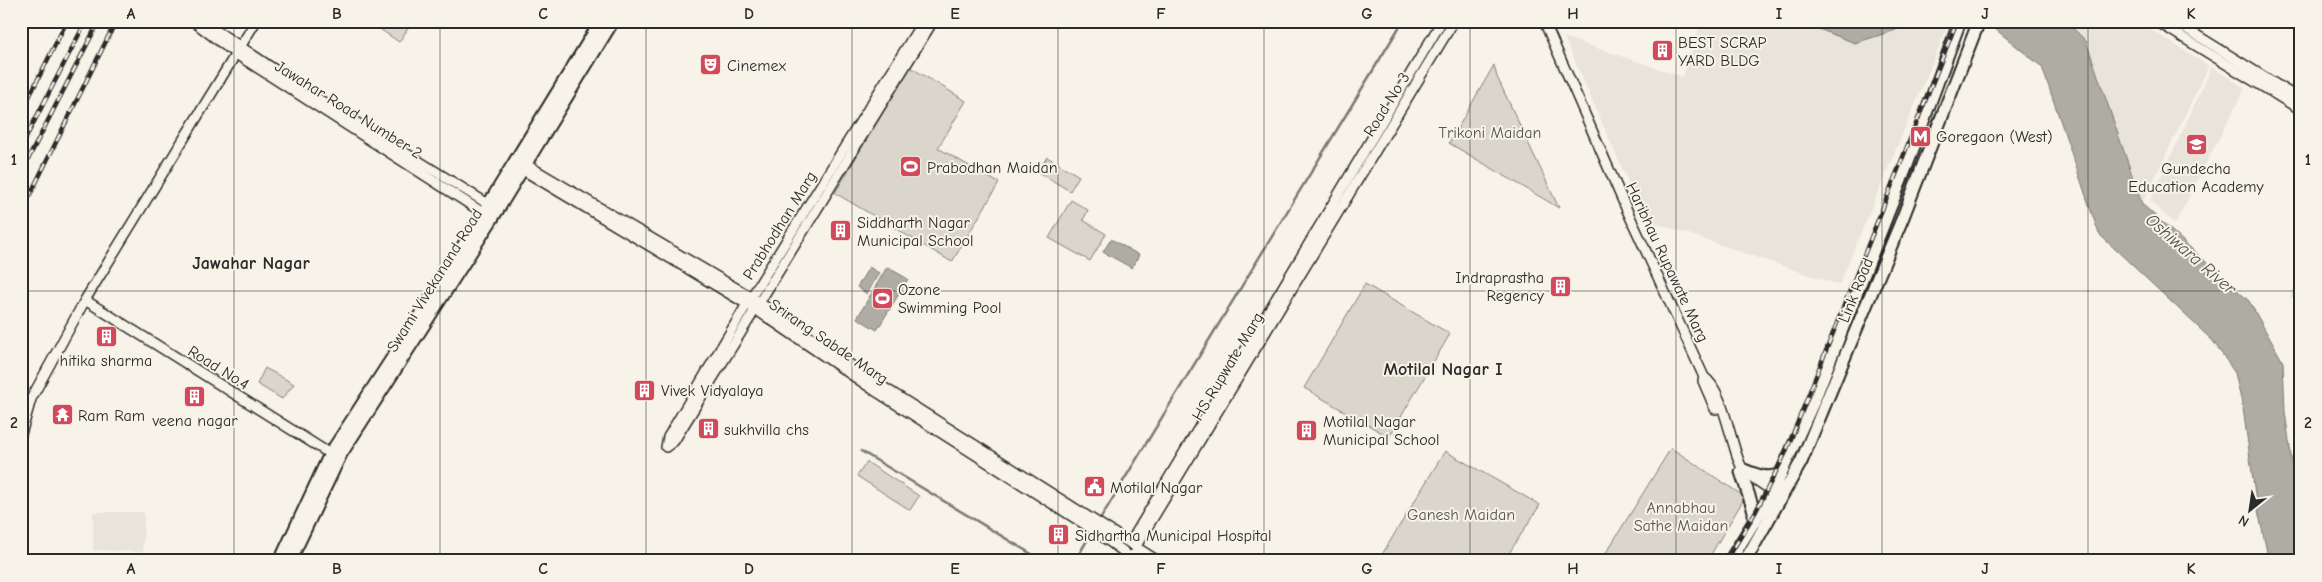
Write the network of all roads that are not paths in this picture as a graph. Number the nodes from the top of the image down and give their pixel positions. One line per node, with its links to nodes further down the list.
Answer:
1 (193, 21): 17 (street, Jawahar Road Number 2)
2 (202, 21): 17 (street, Jawahar Road Number 2)
3 (256, 21): 17 (street)
4 (601, 21): 20 (main road, Swami Vivekanand Road)
5 (613, 21): 20 (main road, Swami Vivekanand Road)
6 (923, 21): 21 (street, Prabhodhan Marg)
7 (932, 21): 21 (street)
8 (1442, 21): 24 (street)
9 (1454, 21): 22 (street, Road No 3)
10 (1544, 21): 34 (street, Haribhau Rupawate Marg)
11 (1960, 21): 15 (main road, Link Road)
12 (2156, 21): 18 (street)
13 (2174, 21): 18 (street)
14 (1979, 23): 16 (main road, Link Road)
15 (1952, 44): 16 (main road); 27 (main road, Link Road)
16 (1968, 50): 28 (main road, Link Road)
17 (238, 51): 19 (street, Jawahar Road Number 2); 19 (street, Jawahar Road Number 2); 25 (street)
18 (2300, 102)
19 (318, 103): 23 (street, Jawahar Road Number 2)
20 (519, 164): 23 (main road, Swami Vivekanand Road); 26 (street, Srirang Sabde Marg)
21 (820, 196): 26 (street, Prabhodhan Marg)
22 (1343, 202): 24 (street, HS Rupwate Marg)
23 (491, 212): 33 (main road, Swami Vivekanand Road)
24 (1310, 250): 38 (street, HS Rupwate Marg)
25 (85, 300): 31 (street); 33 (street, Road No.4)
26 (753, 303): 32 (street, Prabhodhan Marg); 38 (street, Srirang Sabde Marg)
27 (1843, 323): 28 (main road); 29 (main road, Link Road)
28 (1856, 328): 30 (main road, Link Road)
29 (1812, 403): 30 (main road); 35 (main road, Link Road)
30 (1824, 408): 36 (main road, Link Road)
31 (21, 434)
32 (666, 447)
33 (334, 457): 40 (main road, Swami Vivekanand Road); 41 (main road, Swami Vivekanand Road)
34 (1743, 471): 35 (main road); 36 (street); 37 (main road)
35 (1781, 474): 36 (main road, Link Road)
36 (1777, 496): 37 (main road, Link Road); 43 (main road, Link Road)
37 (1754, 522): 42 (main road, Link Road)
38 (1129, 551): 39 (street, Srirang Sabde Marg)
39 (1155, 560)
40 (280, 561)
41 (290, 561)
42 (1730, 561)
43 (1745, 561)

